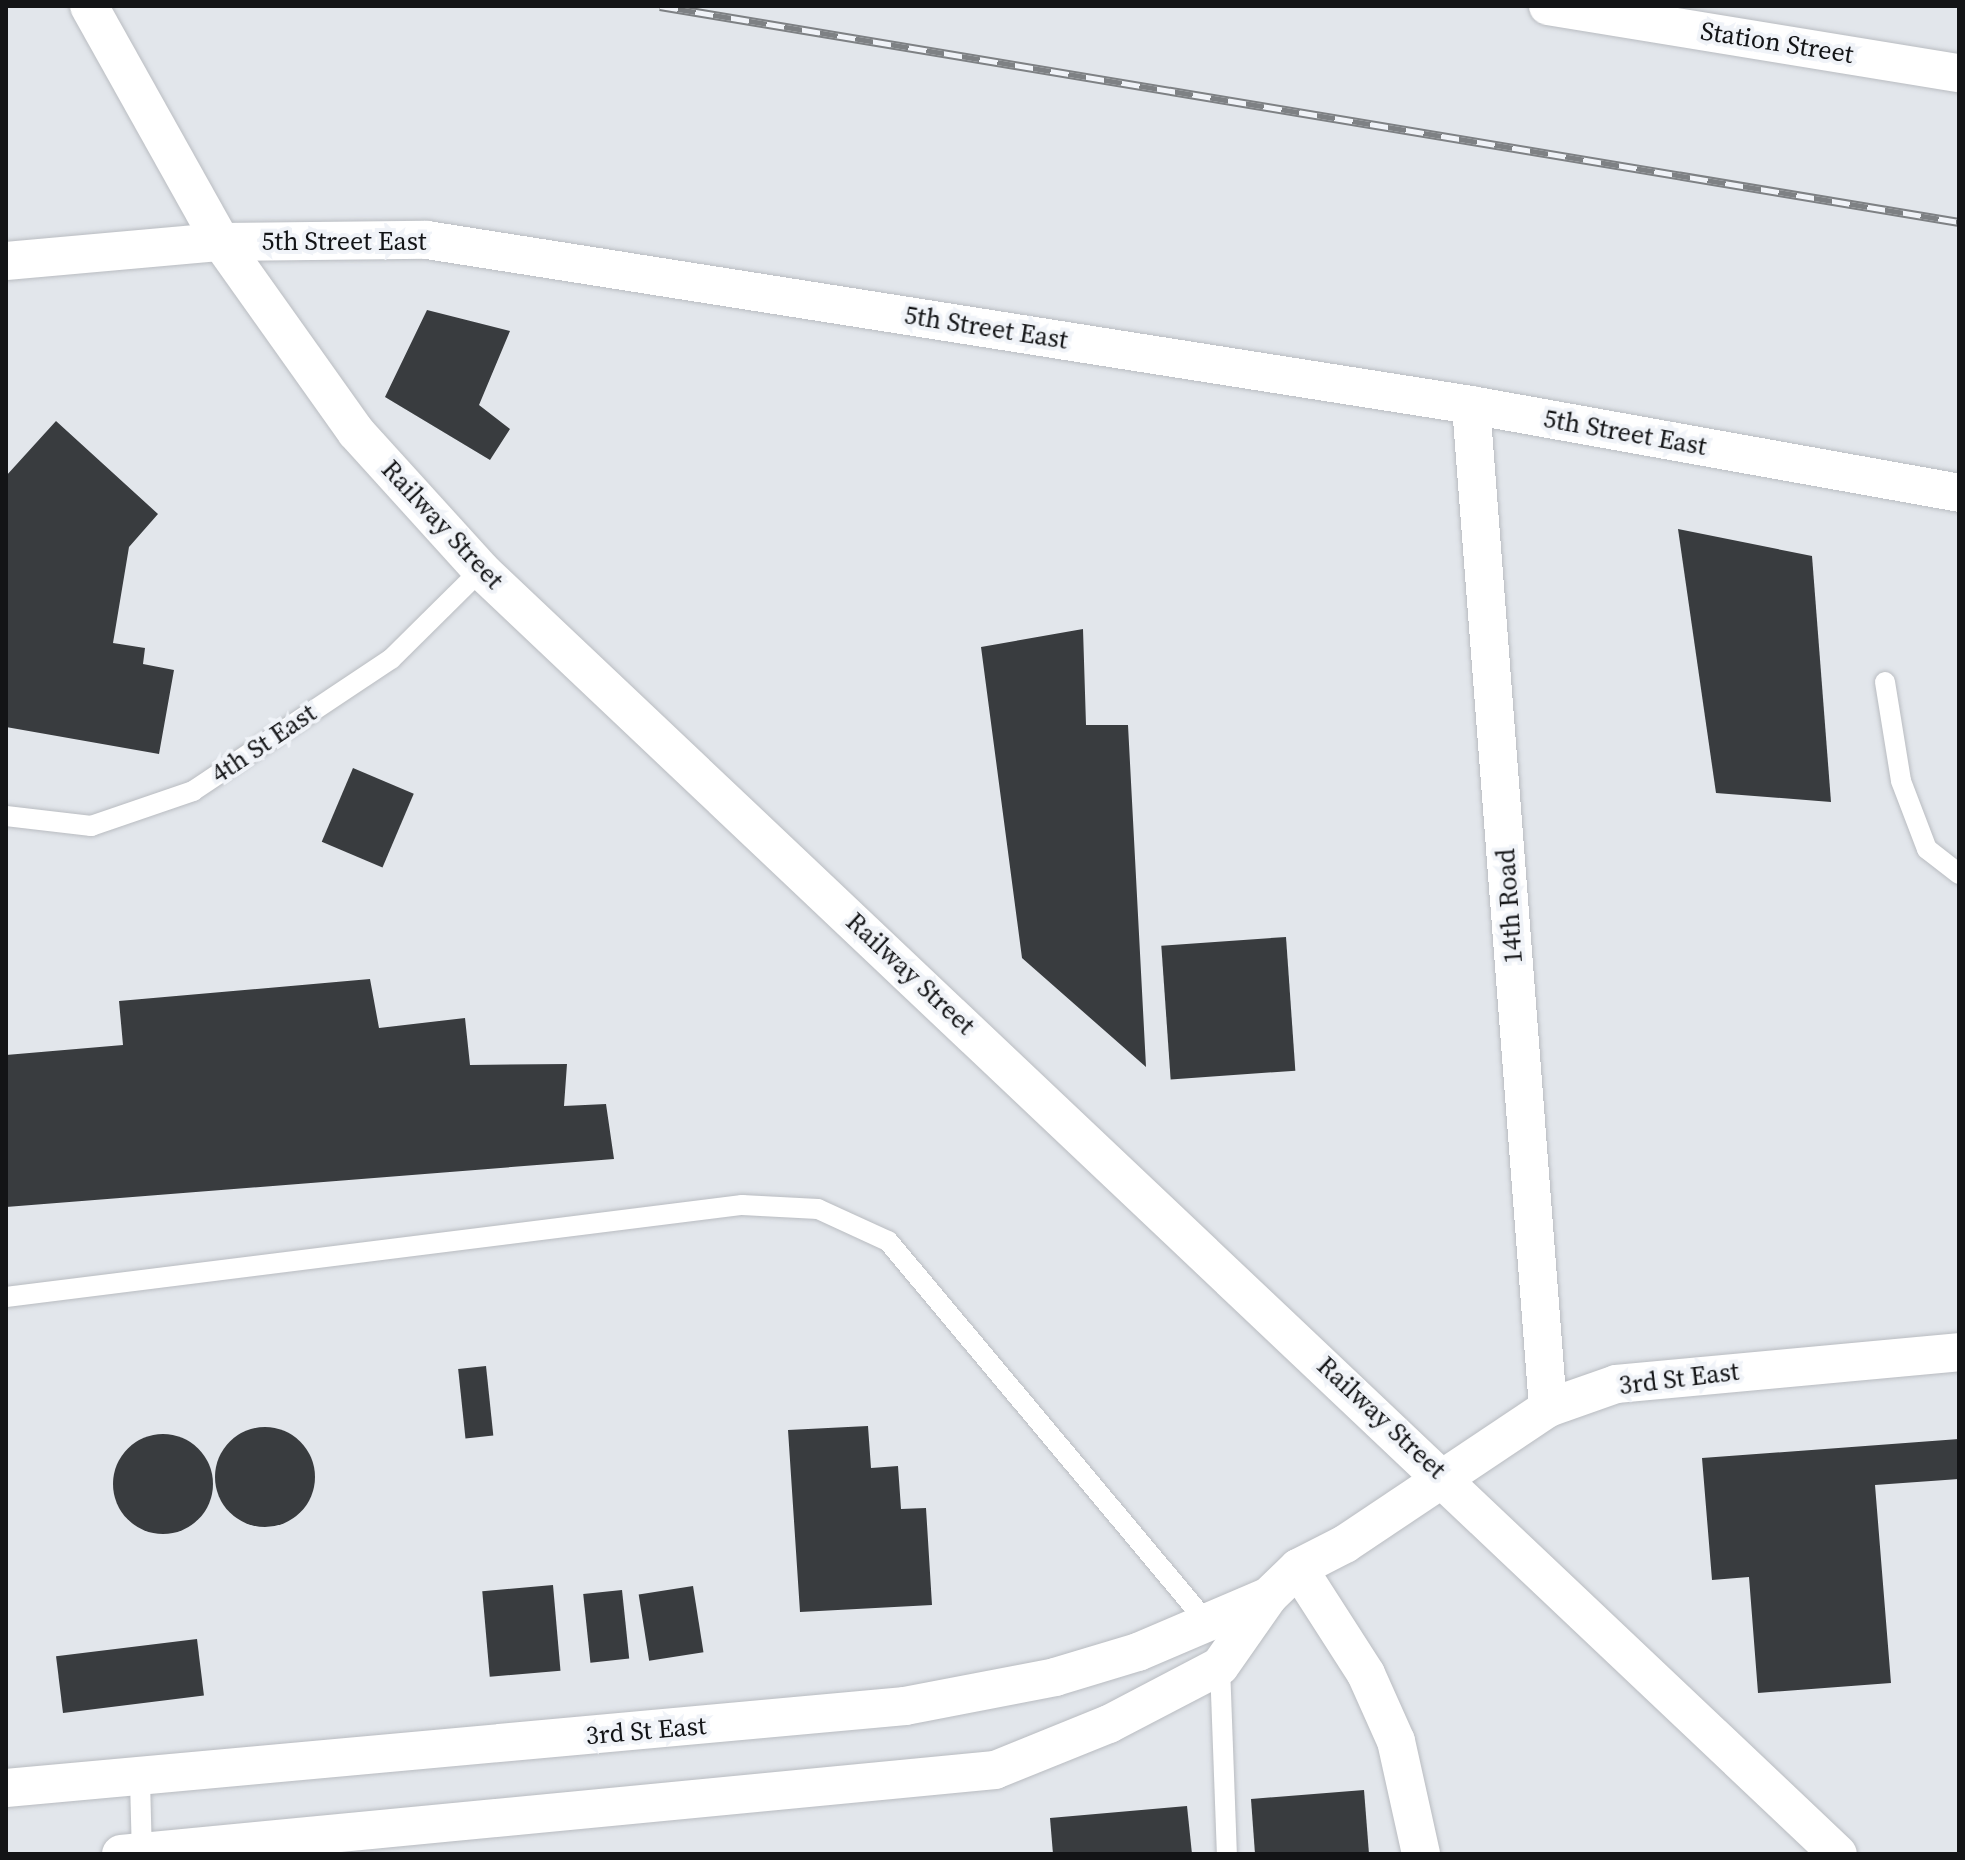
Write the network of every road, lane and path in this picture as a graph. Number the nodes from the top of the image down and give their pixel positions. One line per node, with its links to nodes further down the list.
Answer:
1 (89, 6): 4 (street, Railway Street)
2 (1548, 6): 3 (street, Station Street)
3 (1959, 73)
4 (221, 242): 5 (street, 5th Street East); 6 (street, 5th Street East); 8 (street, Railway Street)
5 (6, 261)
6 (1471, 405): 7 (street, 5th Street East); 14 (street, 14th Road)
7 (1959, 493)
8 (481, 570): 10 (lane, 4th St East); 15 (street, Railway Street)
9 (1885, 682): 11 (lane)
10 (6, 816)
11 (1959, 874)
12 (6, 1297): 18 (lane)
13 (1959, 1352): 14 (street, 3rd St East)
14 (1548, 1408): 15 (street, 3rd St East)
15 (1441, 1475): 16 (street, 3rd St East); 25 (street, Railway Street)
16 (1298, 1568): 17 (street, 3rd St East); 24 (street)
17 (1269, 1596): 18 (street, 3rd St East); 19 (street, 3rd St East)
18 (1205, 1620): 20 (street, 3rd St East)
19 (1220, 1666): 22 (street, 3rd St East); 23 (lane)
20 (140, 1780): 21 (street, 3rd St East); 22 (lane)
21 (6, 1788)
22 (135, 1854)
23 (1227, 1854)
24 (1421, 1854)
25 (1838, 1854)

